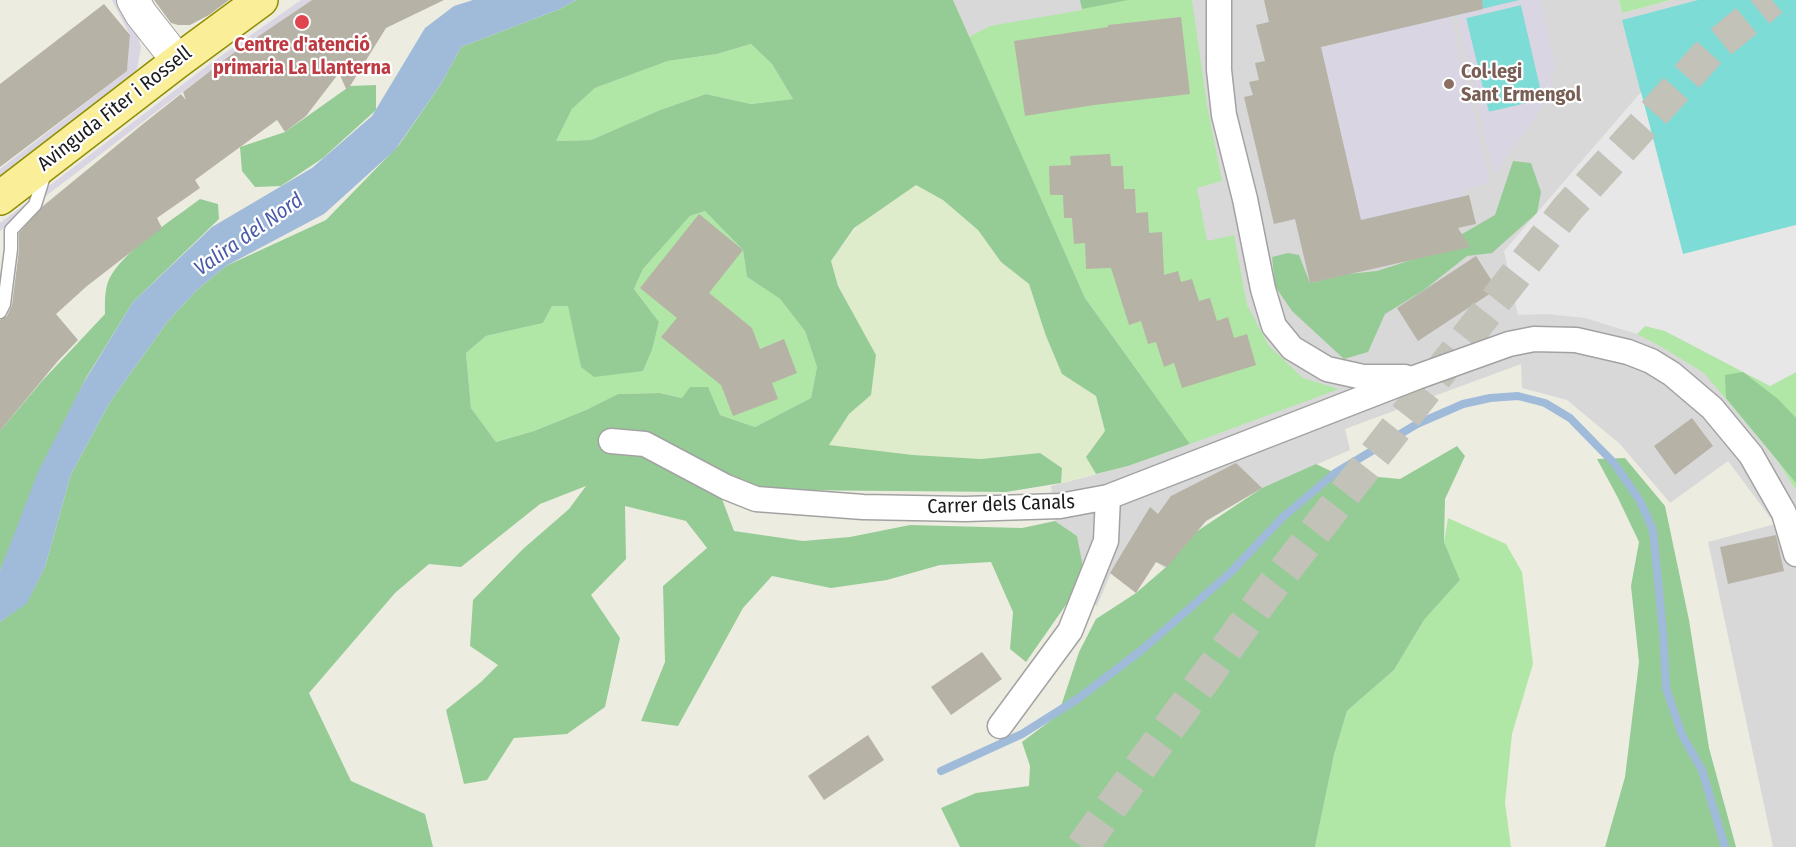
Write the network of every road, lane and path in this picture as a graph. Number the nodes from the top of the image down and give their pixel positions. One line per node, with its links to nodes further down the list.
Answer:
1 (133, 0): 4 (street)
2 (261, 0): 4 (main road, Avinguda Fiter i Rossell)
3 (1219, 0): 8 (street, Carrer dels Canals)
4 (178, 61): 5 (main road, Avinguda Fiter i Rossell)
5 (49, 160): 6 (main road, Avinguda Fiter i Rossell); 7 (lane)
6 (0, 198)
7 (0, 312)
8 (1417, 377): 10 (street, Carrer dels Canals); 11 (street, Carrer dels Canals)
9 (611, 441): 10 (street, Carrer dels Canals)
10 (1108, 497): 12 (street)
11 (1796, 554)
12 (1000, 726)

